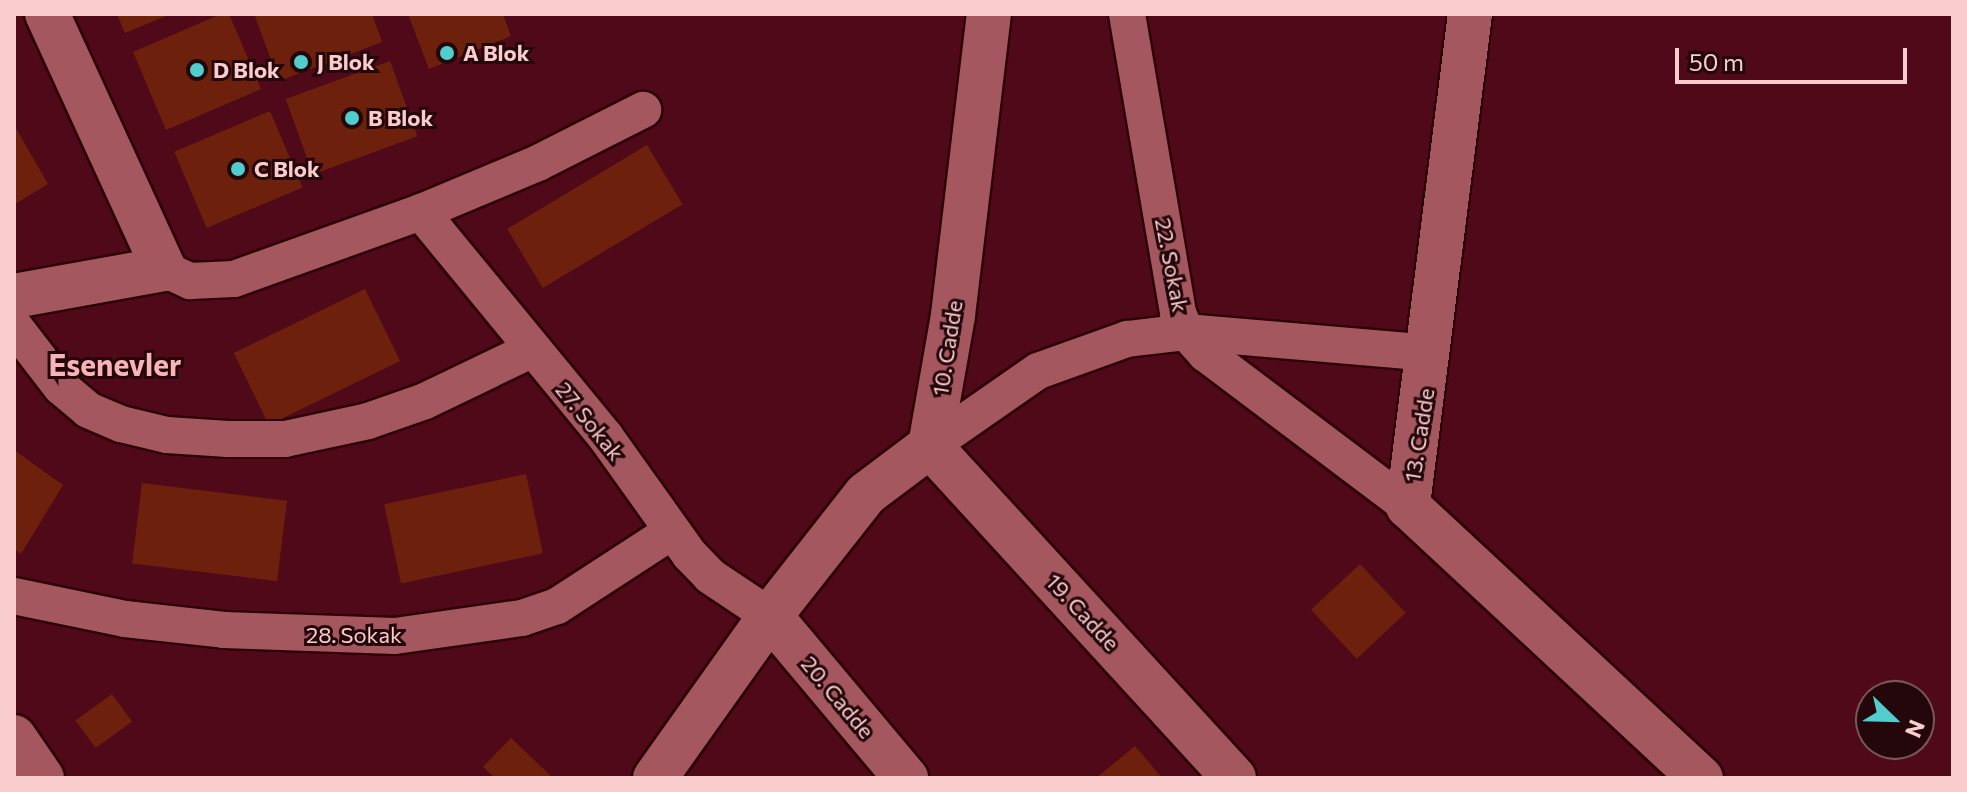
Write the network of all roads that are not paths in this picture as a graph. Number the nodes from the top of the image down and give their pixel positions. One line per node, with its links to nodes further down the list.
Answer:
1 (47, 14): 7 (street)
2 (989, 14): 13 (street, 10. Cadde)
3 (1127, 14): 10 (street, 22. Sokak)
4 (1472, 14): 12 (street, 13. Cadde)
5 (643, 110): 6 (street)
6 (421, 212): 7 (street); 11 (street, 27. Sokak)
7 (164, 269): 8 (street)
8 (14, 296)
9 (14, 326): 11 (street)
10 (1186, 332): 12 (street); 13 (street); 14 (street, 22. Sokak)
11 (531, 350): 15 (street, 27. Sokak)
12 (1431, 353): 14 (street, 13. Cadde)
13 (930, 446): 17 (street); 22 (street, 19. Cadde)
14 (1408, 506): 23 (street, 13. Cadde)
15 (671, 532): 16 (street, 28. Sokak); 17 (street, 27. Sokak)
16 (14, 596)
17 (770, 616): 20 (street); 21 (street, 20. Cadde)
18 (14, 737): 19 (street)
19 (42, 778)
20 (655, 778)
21 (906, 778)
22 (1234, 778)
23 (1701, 778)

